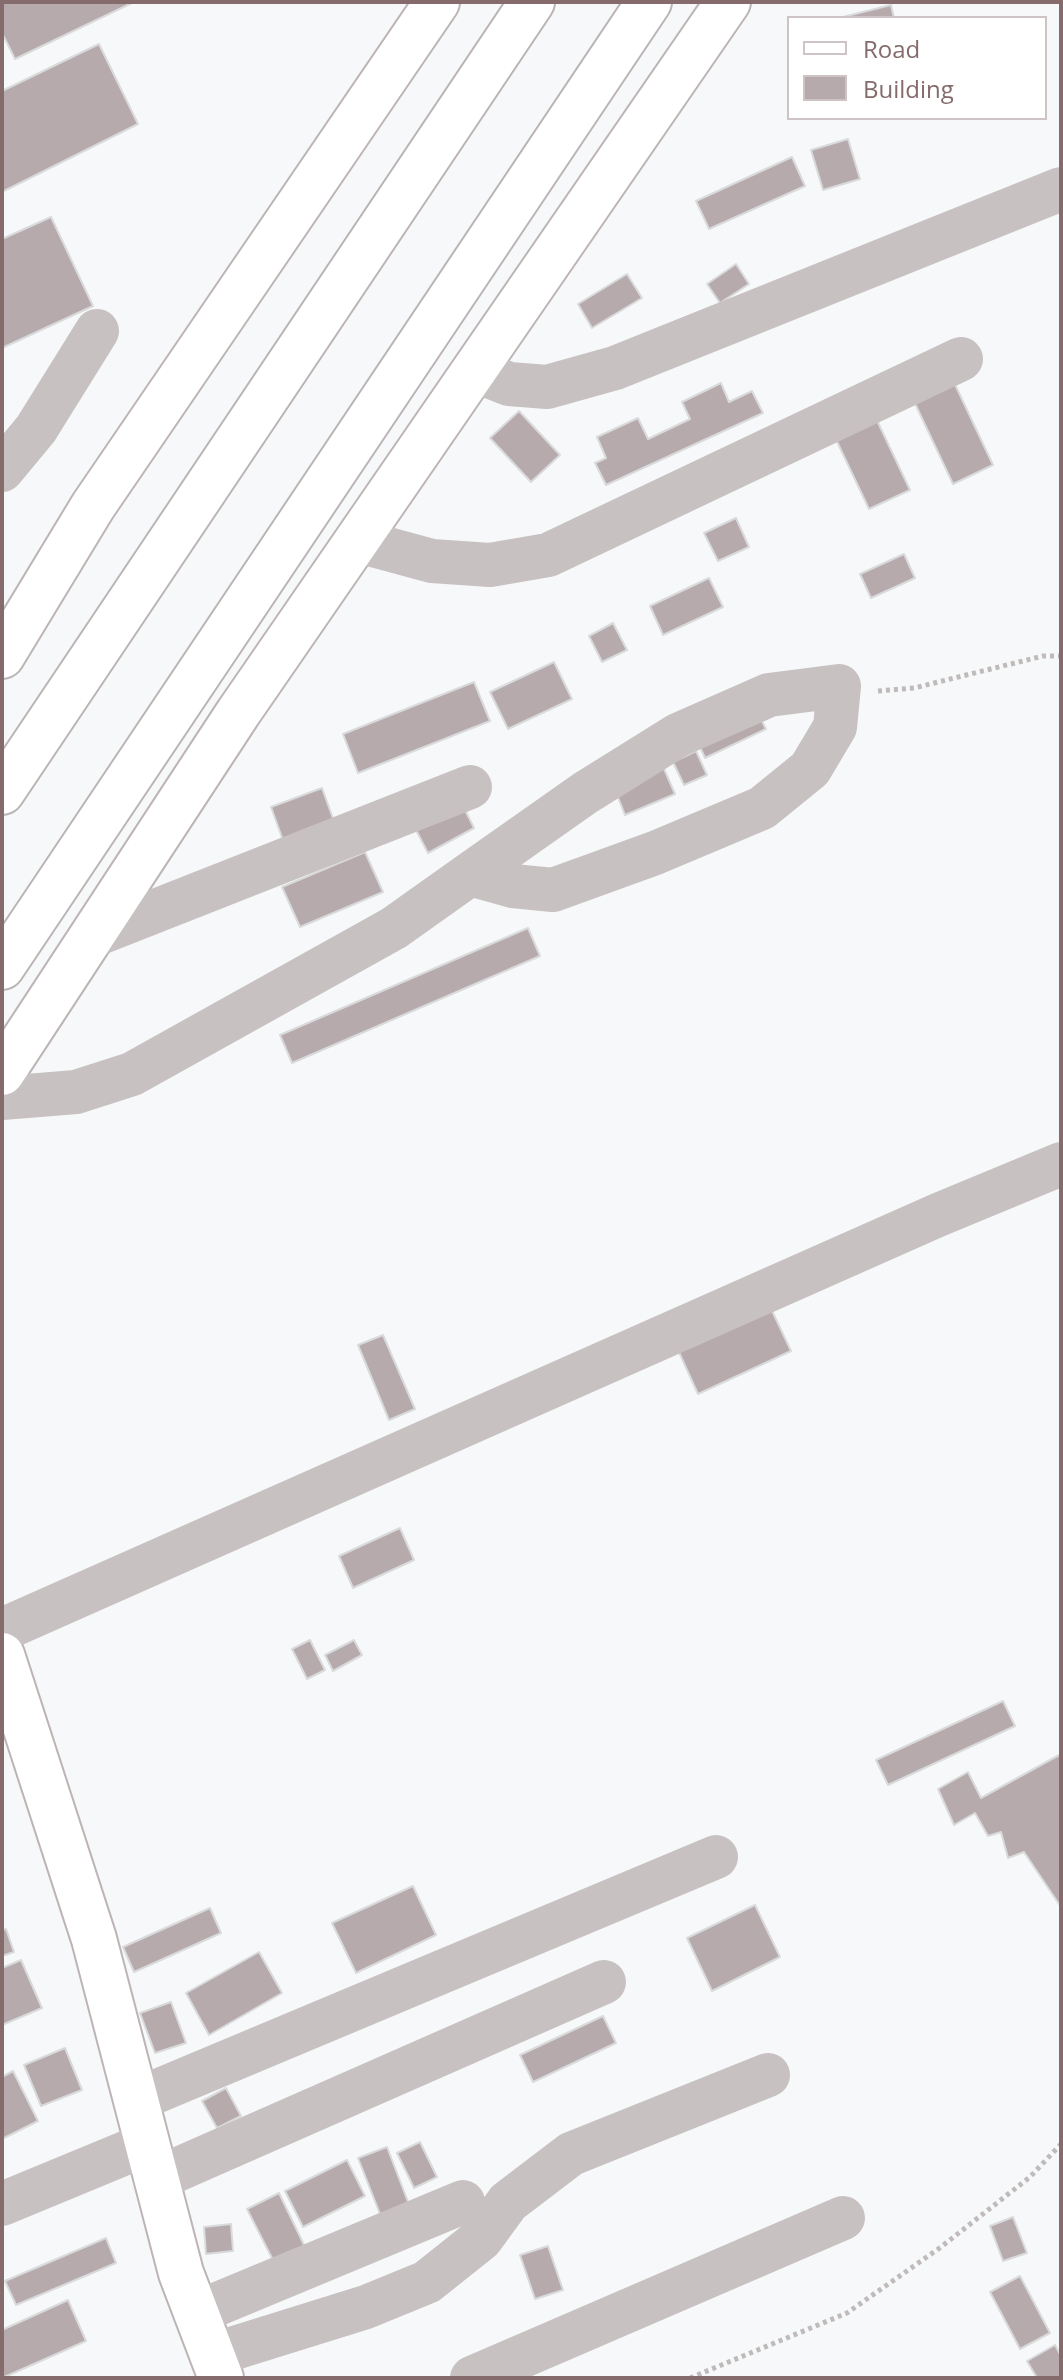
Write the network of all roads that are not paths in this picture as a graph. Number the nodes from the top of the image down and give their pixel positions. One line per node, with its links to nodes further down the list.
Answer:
1 (437, 2): 11 (main road)
2 (532, 2): 13 (main road)
3 (649, 2): 16 (main road)
4 (728, 2): 8 (main road)
5 (1061, 189): 8 (street)
6 (97, 331): 9 (street)
7 (961, 359): 10 (street)
8 (476, 371): 10 (main road)
9 (2, 470)
10 (358, 541): 15 (main road)
11 (2, 656)
12 (470, 787): 15 (street)
13 (2, 792)
14 (470, 874): 14 (street); 18 (street)
15 (92, 936): 17 (main road)
16 (2, 967)
17 (2, 1073)
18 (2, 1098)
19 (1061, 1164): 20 (street)
20 (2, 1630)
21 (4, 1670): 25 (main road)
22 (716, 1857): 25 (street)
23 (604, 1982): 26 (street)
24 (768, 2075): 31 (street)
25 (136, 2100): 26 (main road)
26 (151, 2162): 28 (street); 30 (main road)
27 (463, 2202): 30 (street)
28 (2, 2204)
29 (843, 2218): 32 (street)
30 (196, 2313): 31 (main road)
31 (216, 2367)
32 (472, 2378)

